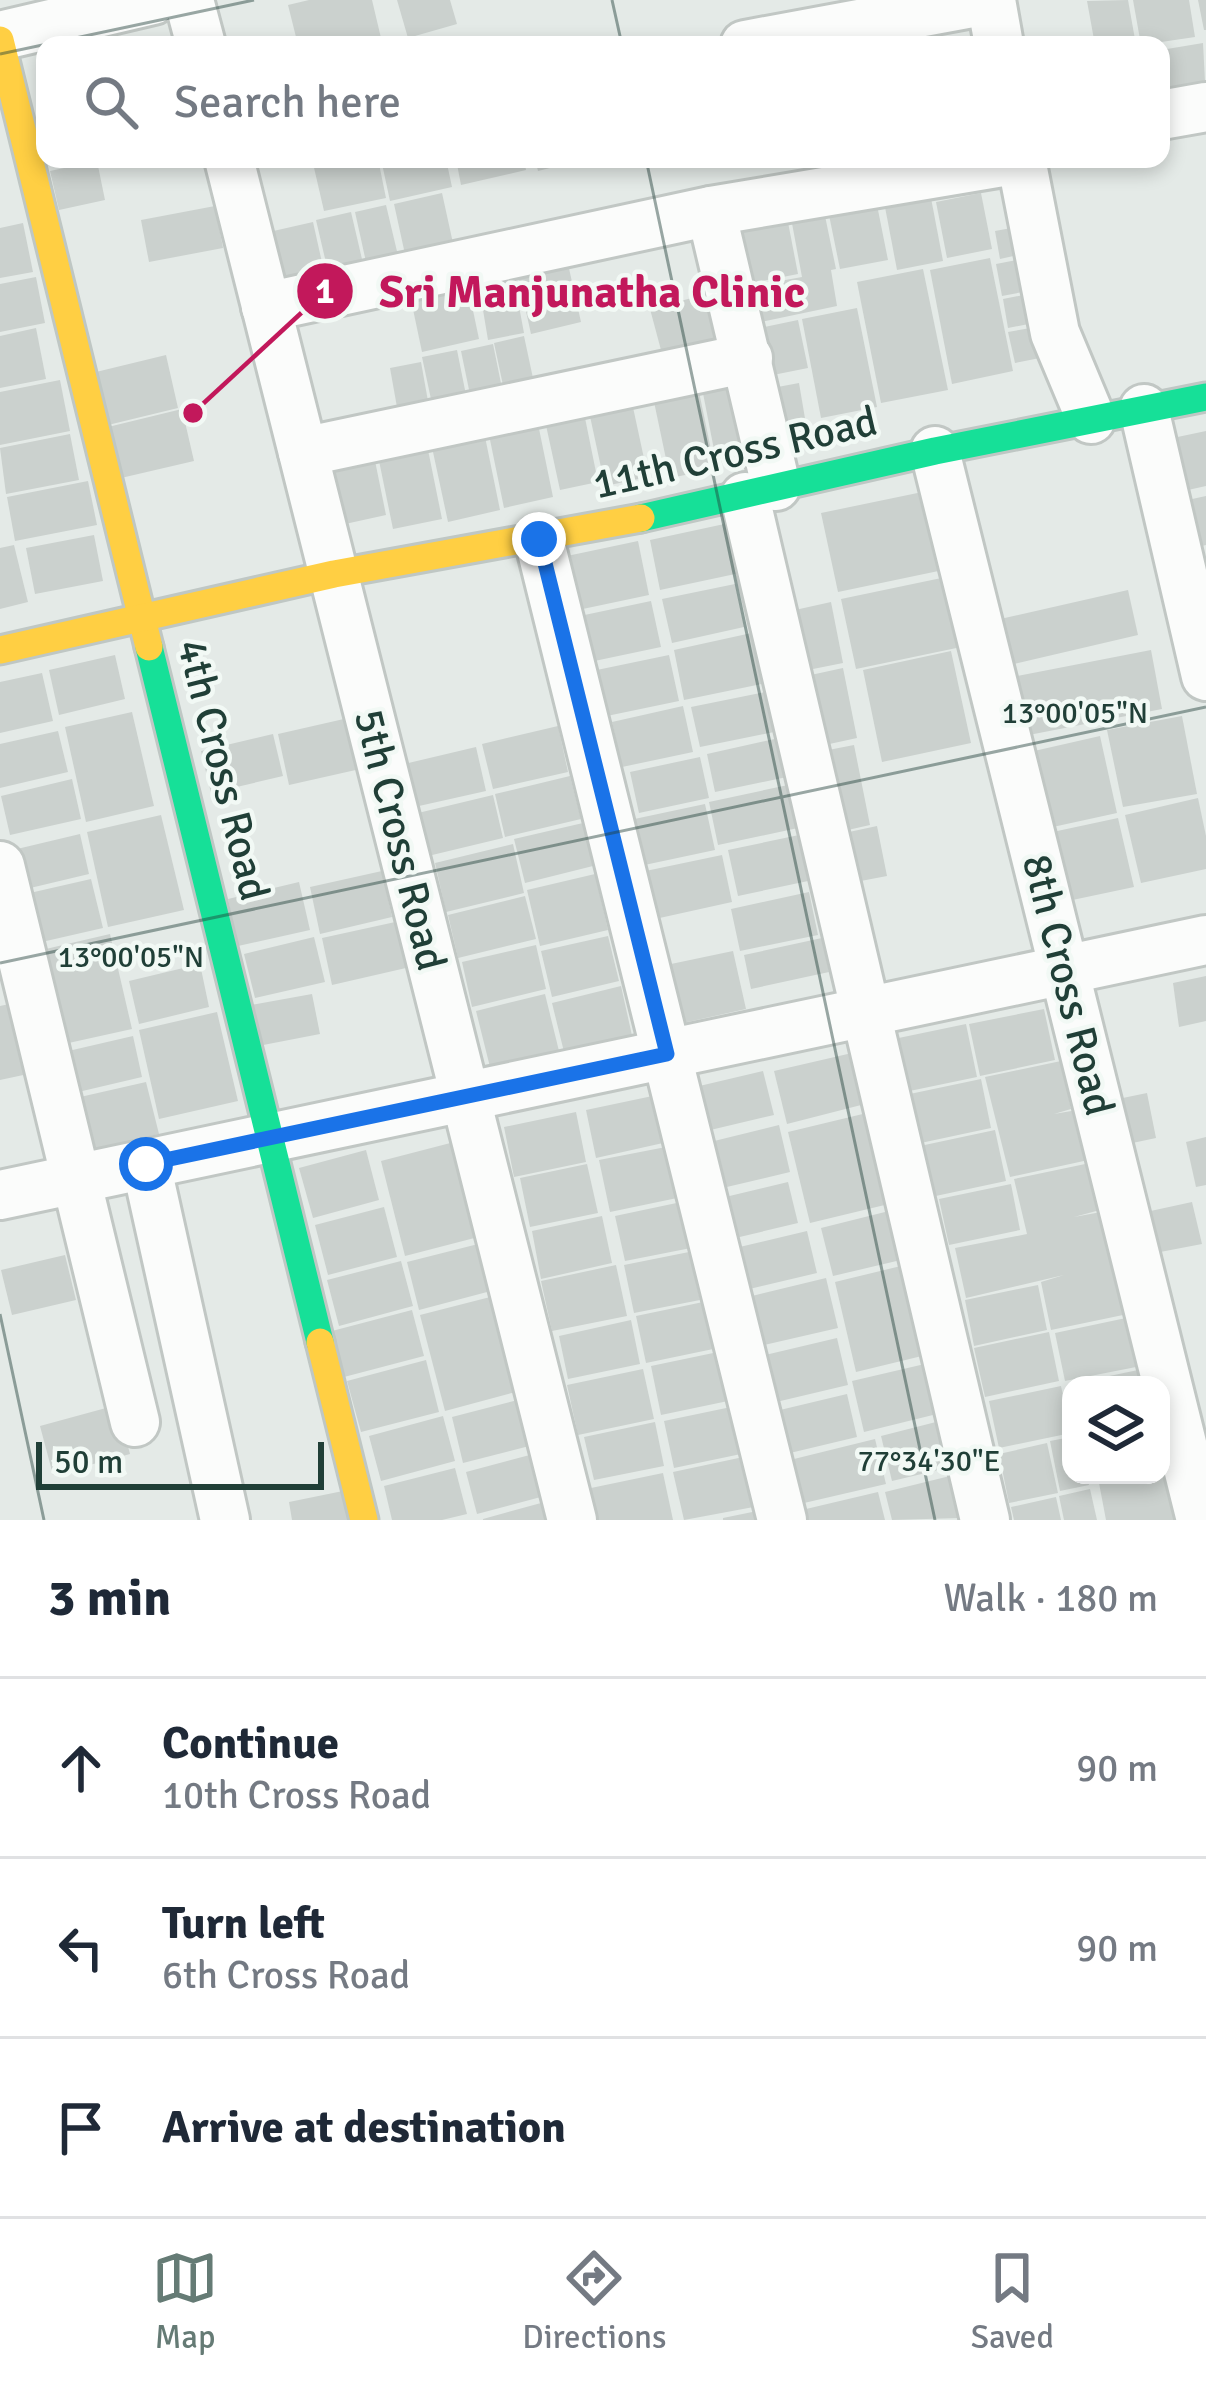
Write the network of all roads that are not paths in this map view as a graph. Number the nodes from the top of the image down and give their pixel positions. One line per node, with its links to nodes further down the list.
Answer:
1 (153, 0): 7 (street)
2 (189, 0): 4 (street)
3 (990, 0): 5 (street); 6 (street)
4 (199, 36)
5 (794, 36)
6 (997, 36)
7 (0, 38): 24 (street, 4th Cross Road)
8 (1206, 107): 9 (street)
9 (1170, 113)
10 (232, 168): 14 (street, 5th Cross Road)
11 (967, 168): 13 (street)
12 (1023, 168): 18 (street)
13 (711, 211): 14 (street); 15 (street)
14 (266, 307): 20 (street, 5th Cross Road)
15 (748, 358): 20 (street); 21 (street)
16 (1206, 397): 17 (street, 11th Cross Road)
17 (1144, 410): 18 (street, 11th Cross Road); 26 (street)
18 (1090, 419): 19 (street, 11th Cross Road)
19 (935, 451): 21 (street, 11th Cross Road); 29 (street, 8th Cross Road)
20 (303, 452): 23 (street, 5th Cross Road)
21 (760, 491): 22 (street, 11th Cross Road); 30 (street)
22 (539, 539): 23 (street, 11th Cross Road); 31 (street)
23 (334, 574): 24 (street, 11th Cross Road); 32 (street, 5th Cross Road)
24 (142, 617): 25 (street, 11th Cross Road); 33 (street, 4th Cross Road)
25 (0, 650)
26 (1206, 676)
27 (0, 866): 35 (street)
28 (1206, 940): 29 (street)
29 (1064, 969): 30 (street); 43 (street, 8th Cross Road)
30 (865, 1011): 31 (street); 42 (street)
31 (667, 1054): 32 (street); 41 (street)
32 (465, 1097): 33 (street); 40 (street, 5th Cross Road)
33 (270, 1138): 34 (street); 39 (street, 4th Cross Road)
34 (146, 1164): 35 (street); 38 (street)
35 (76, 1179): 36 (street); 37 (street)
36 (0, 1195)
37 (135, 1422)
38 (225, 1520)
39 (364, 1520)
40 (572, 1520)
41 (782, 1520)
42 (985, 1520)
43 (1201, 1520)

